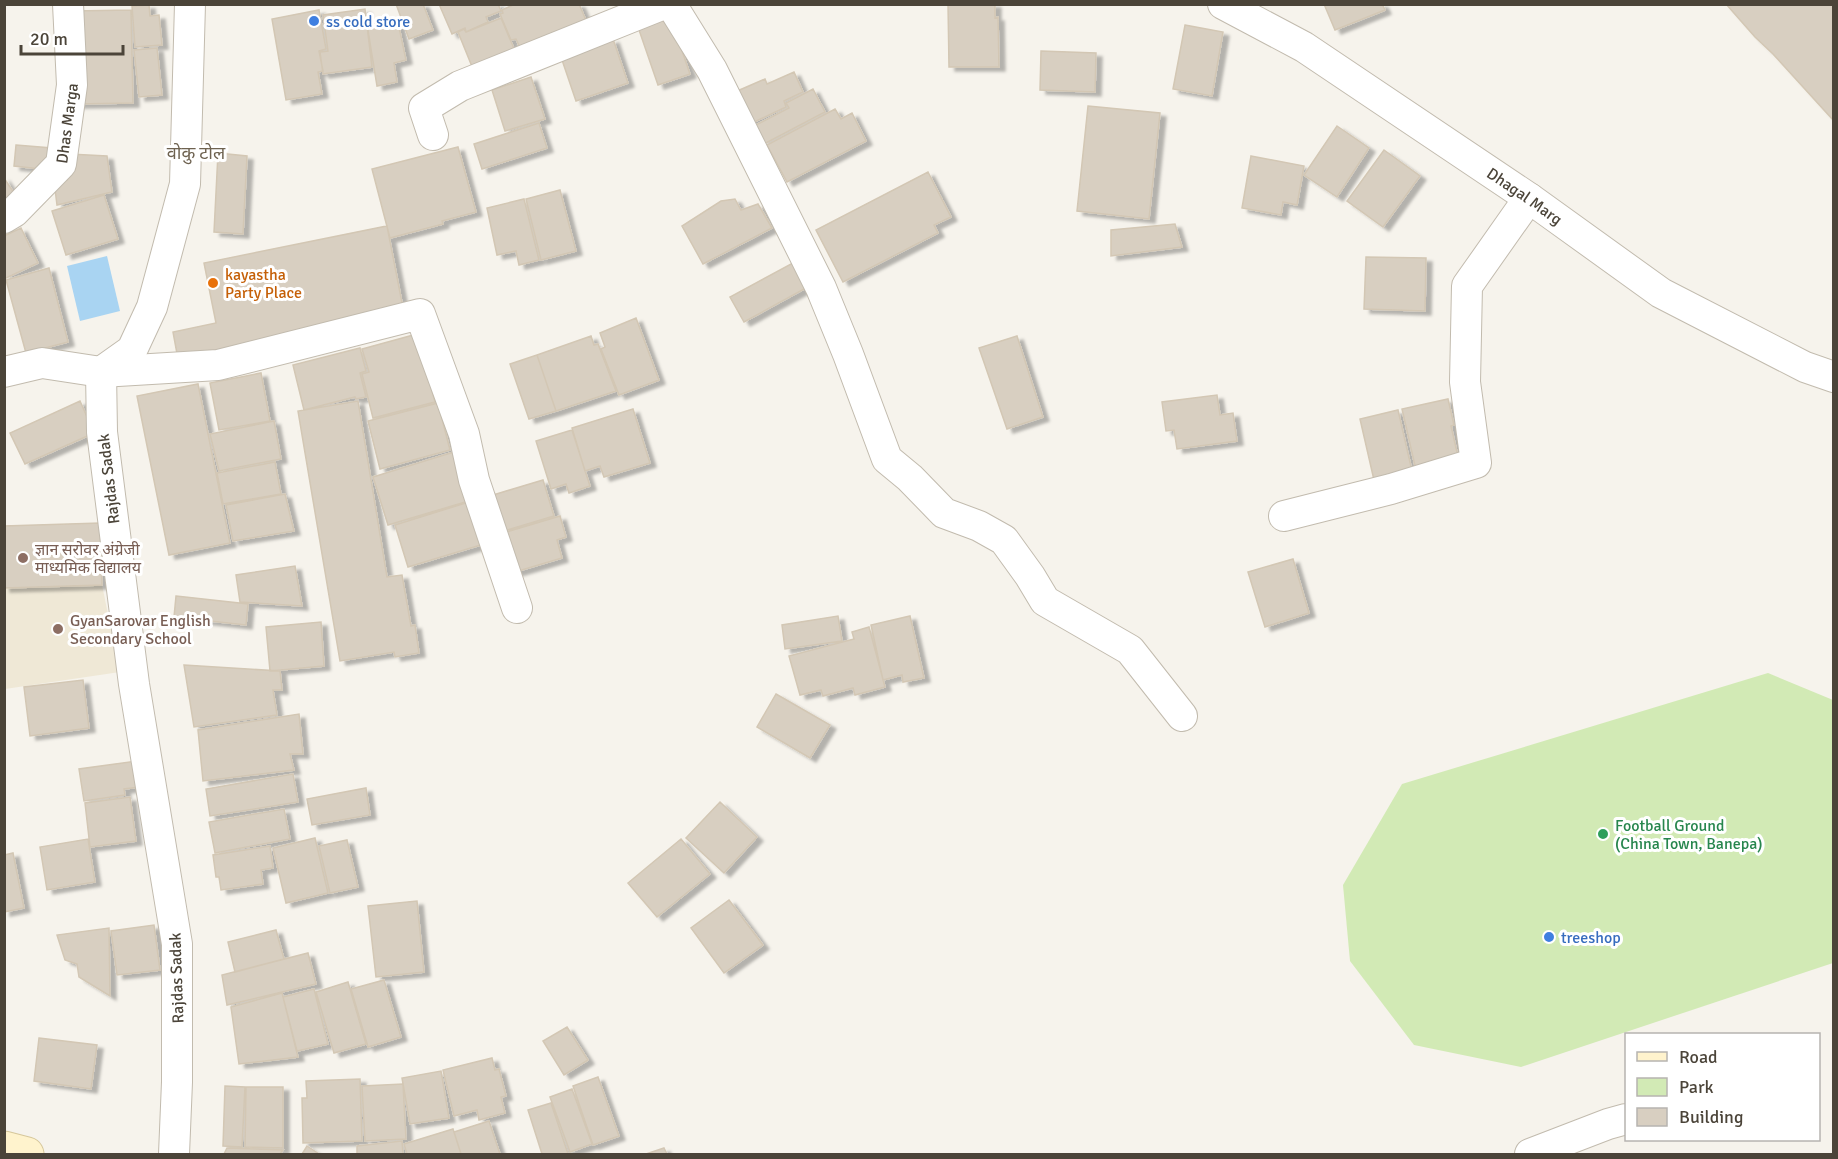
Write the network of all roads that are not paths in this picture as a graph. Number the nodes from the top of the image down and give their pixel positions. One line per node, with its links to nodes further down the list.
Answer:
1 (68, 4): 8 (street, Dhas Marga)
2 (190, 4): 10 (street)
3 (664, 4): 6 (street)
4 (671, 4): 14 (street)
5 (1223, 4): 7 (street, Dhagal Marg)
6 (433, 135)
7 (1529, 198): 11 (street, Dhagal Marg); 12 (street)
8 (4, 218)
9 (4, 372): 10 (street)
10 (101, 372): 13 (street); 18 (street, Rajdas Sadak)
11 (1833, 377)
12 (1284, 516)
13 (517, 608)
14 (1182, 716)
15 (1625, 1119): 19 (street)
16 (4, 1148): 17 (main road)
17 (27, 1155)
18 (174, 1155)
19 (1530, 1155)

